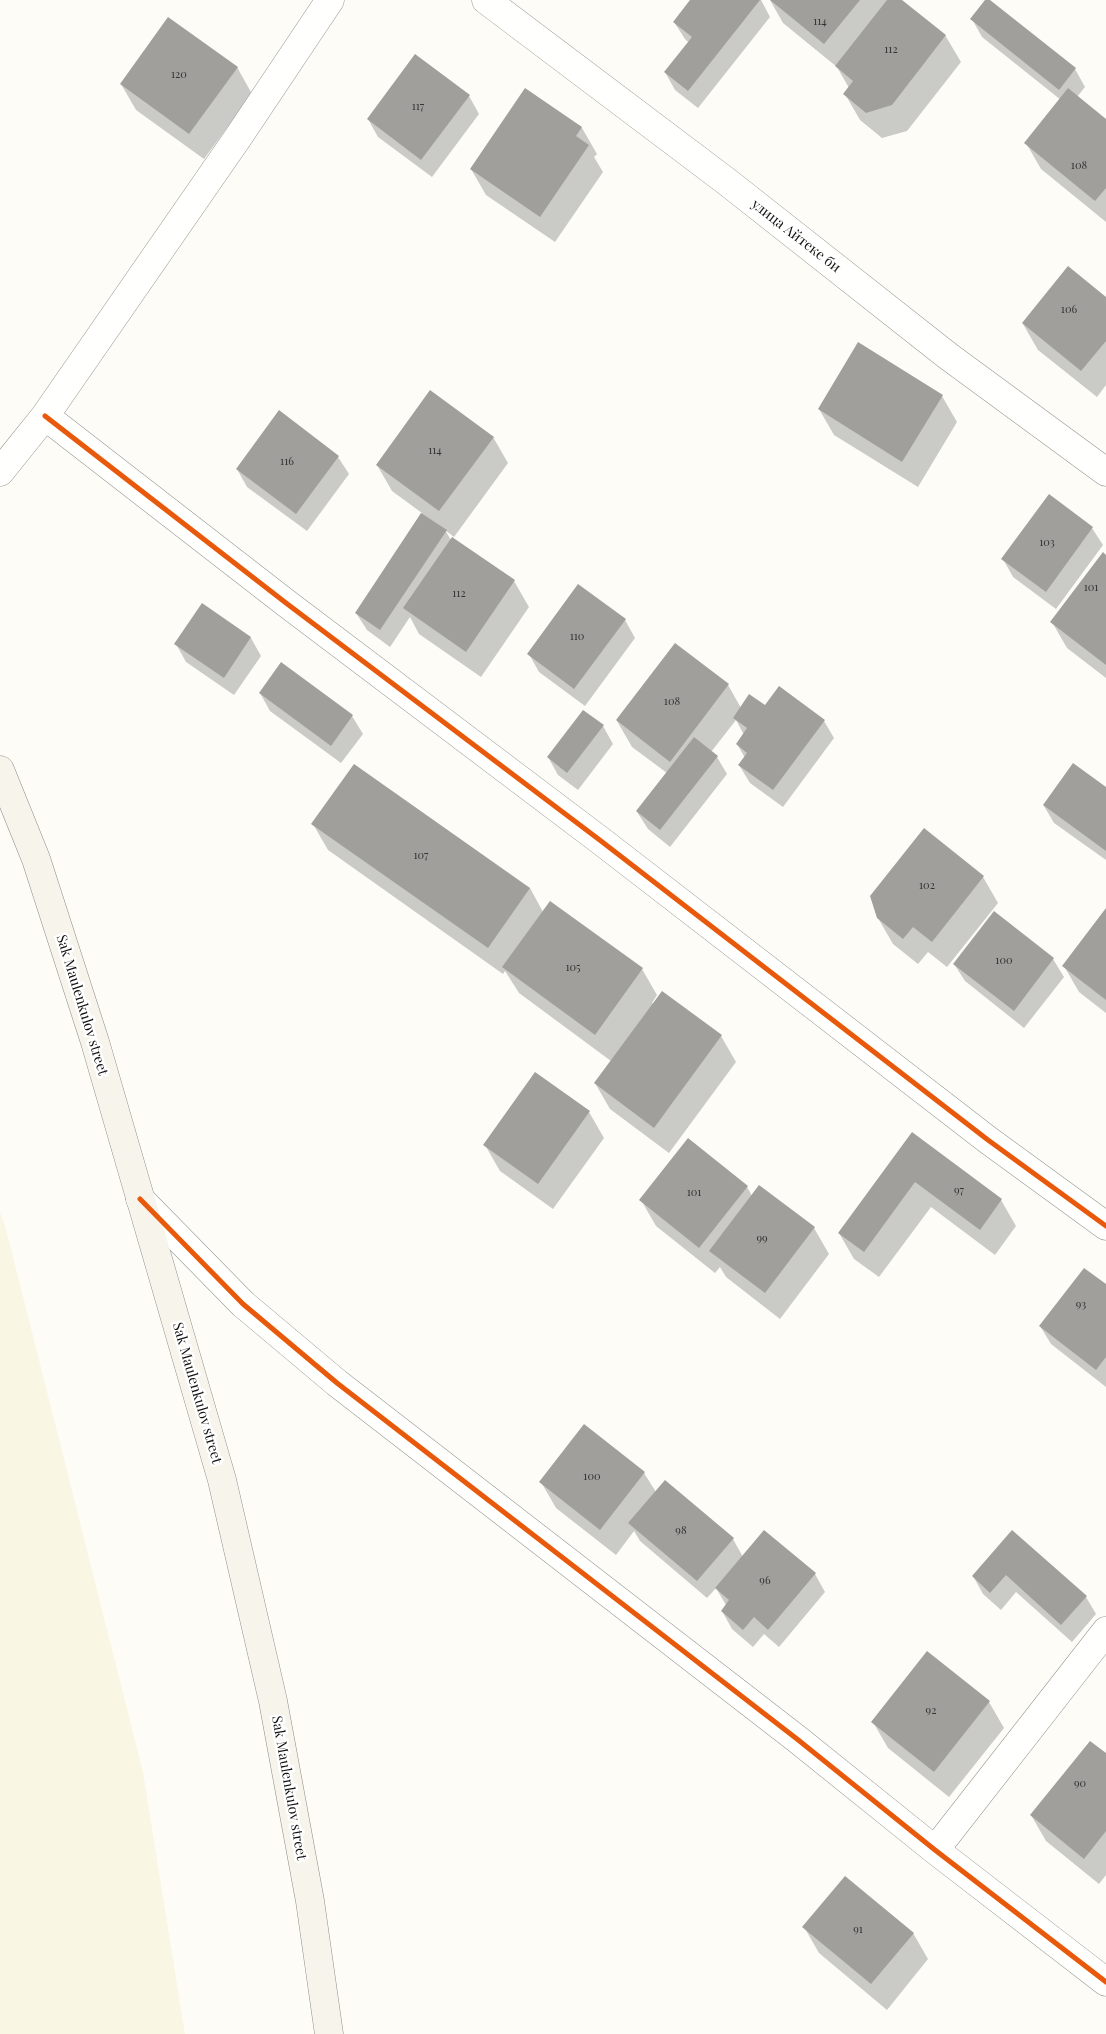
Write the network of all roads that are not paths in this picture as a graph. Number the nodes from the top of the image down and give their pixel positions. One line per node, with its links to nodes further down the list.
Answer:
1 (330, 0): 3 (street)
2 (486, 0): 5 (street, улица Айтеке би)
3 (45, 416): 4 (street); 8 (street)
4 (0, 472)
5 (1106, 472)
6 (0, 770): 7 (main road, Sak Maulenkulov street)
7 (140, 1199): 10 (street); 12 (main road, Sak Maulenkulov street)
8 (1106, 1226)
9 (1106, 1631): 10 (street)
10 (936, 1850): 11 (street)
11 (1106, 1982)
12 (329, 2034)

